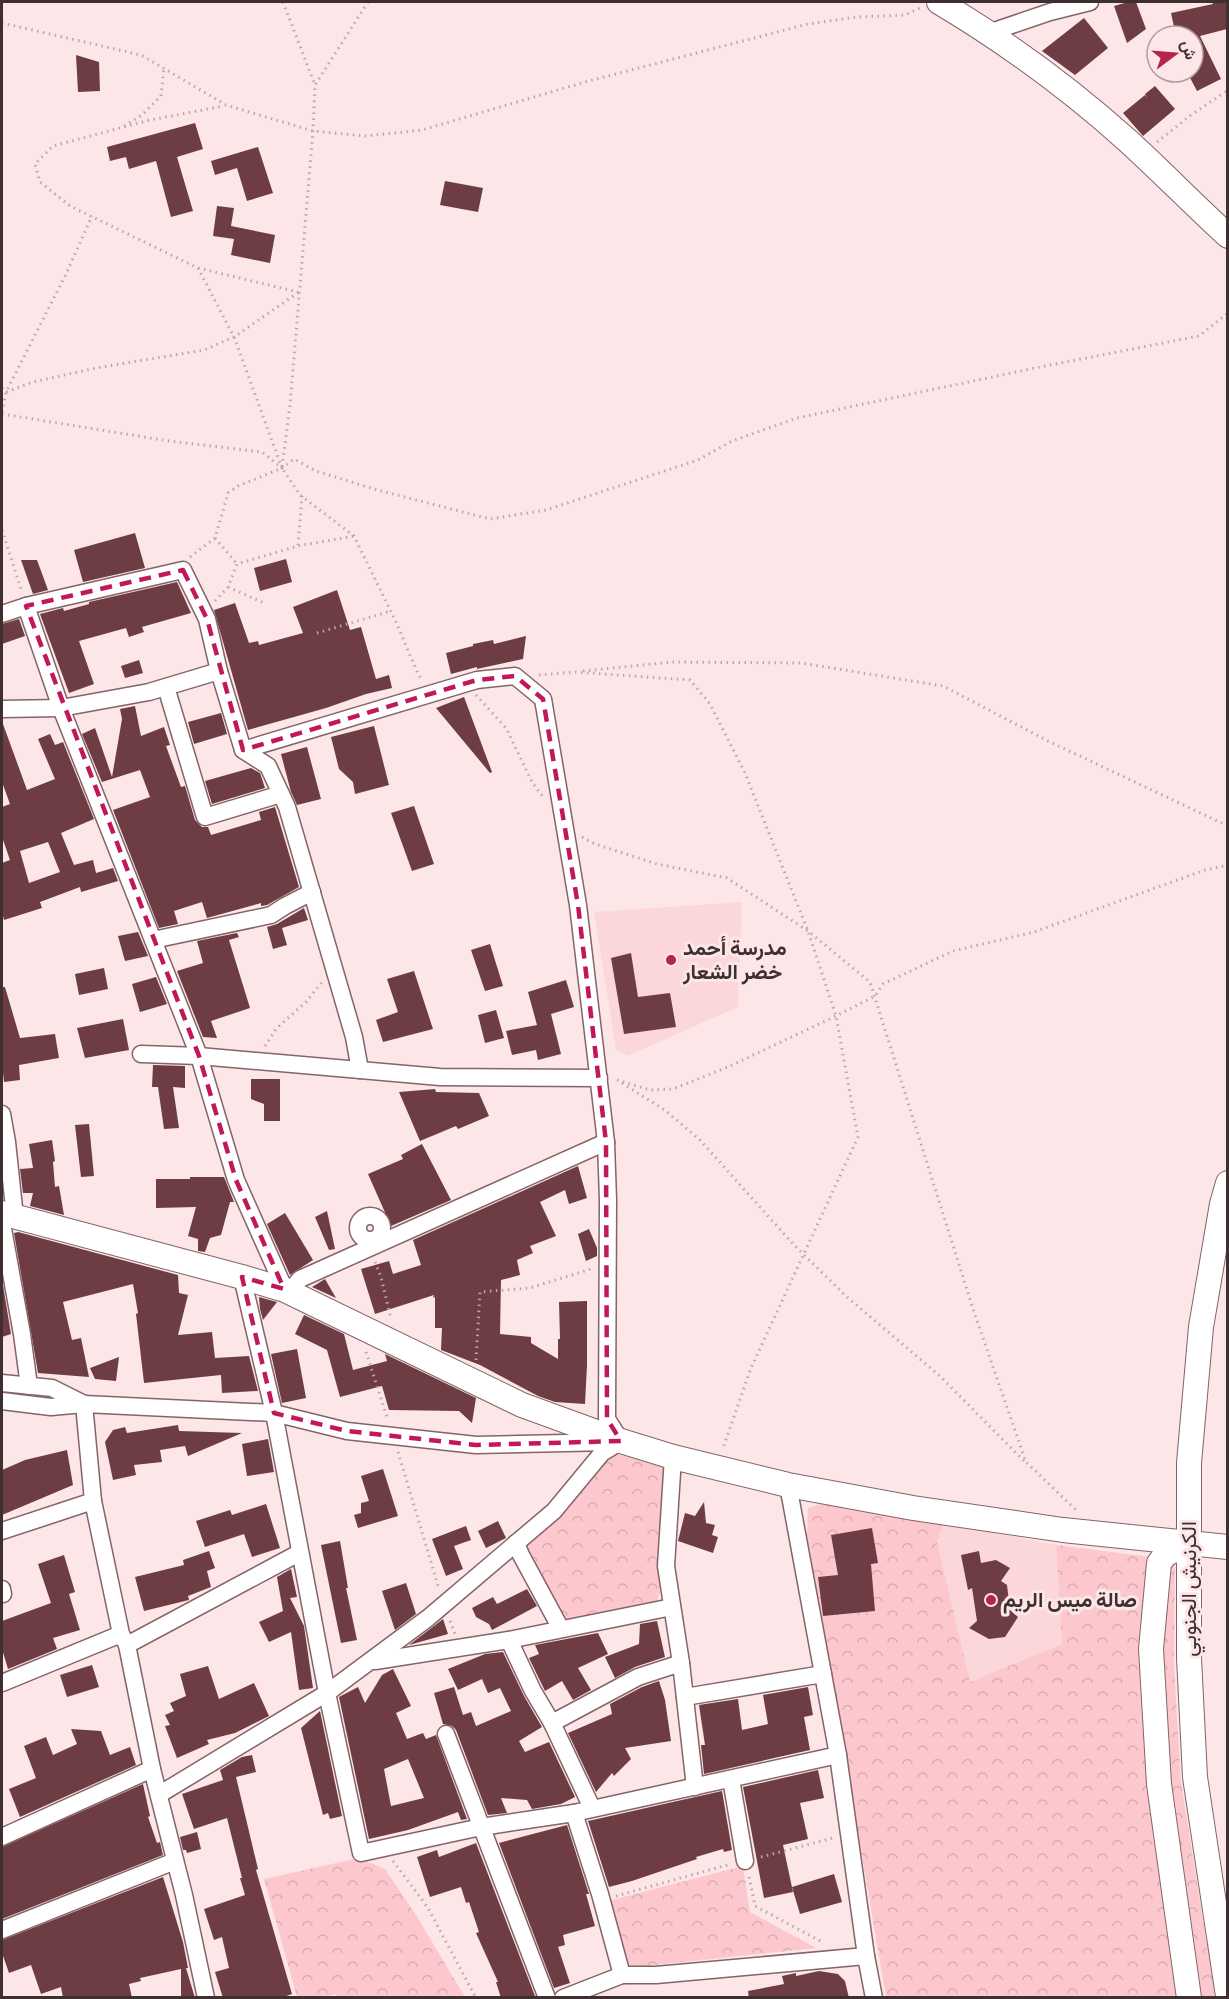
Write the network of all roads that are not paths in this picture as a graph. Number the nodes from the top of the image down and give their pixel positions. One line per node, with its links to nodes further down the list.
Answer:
1 (1090, 2): 3 (street)
2 (932, 4): 3 (street)
3 (991, 32): 4 (street)
4 (1227, 236)
5 (26, 606): 6 (street); 7 (street); 9 (street)
6 (2, 614)
7 (219, 671): 8 (street); 11 (street)
8 (166, 687): 9 (street); 12 (street)
9 (61, 708): 10 (street); 14 (street)
10 (2, 709)
11 (243, 750): 12 (street); 18 (street)
12 (281, 794): 13 (street)
13 (312, 892): 14 (street); 17 (street)
14 (153, 940): 16 (street)
15 (141, 1054): 16 (street)
16 (199, 1056): 17 (street); 24 (street)
17 (360, 1070): 18 (street)
18 (599, 1078): 20 (street)
19 (2, 1114): 22 (street)
20 (606, 1142): 24 (street); 30 (street)
21 (1227, 1183): 36 (street, الكرنيش الجنوبي)
22 (6, 1218): 23 (street); 26 (street)
23 (242, 1277): 24 (street); 29 (street)
24 (287, 1291): 30 (street)
25 (2, 1383): 26 (street)
26 (29, 1386): 28 (street)
27 (2, 1401): 28 (street)
28 (84, 1404): 29 (street); 33 (street)
29 (274, 1413): 30 (street); 38 (street)
30 (621, 1441): 31 (street); 35 (street)
31 (672, 1457): 32 (street); 39 (street)
32 (788, 1485): 36 (street); 45 (street)
33 (93, 1502): 34 (street); 41 (street)
34 (2, 1531)
35 (516, 1543): 40 (street); 43 (street)
36 (1189, 1544): 37 (street); 65 (street, الكرنيش الجنوبي); 70 (street)
37 (1227, 1547)
38 (299, 1553): 41 (street); 47 (street)
39 (672, 1606): 40 (street); 44 (street)
40 (561, 1629): 42 (street)
41 (124, 1640): 46 (street); 52 (street)
42 (509, 1640): 43 (street); 49 (street)
43 (370, 1661): 47 (street)
44 (681, 1663): 48 (street); 49 (street)
45 (823, 1674): 48 (street); 51 (street)
46 (2, 1683)
47 (327, 1694): 55 (street); 58 (street)
48 (685, 1697): 54 (street)
49 (552, 1723): 56 (street)
50 (446, 1734): 58 (street)
51 (838, 1755): 53 (street); 63 (street)
52 (152, 1769): 55 (street); 59 (street)
53 (732, 1779): 54 (street); 61 (street)
54 (694, 1787): 56 (street)
55 (160, 1794): 60 (street)
56 (592, 1808): 57 (street)
57 (574, 1813): 58 (street); 64 (street)
58 (481, 1827): 67 (street)
59 (2, 1837)
60 (175, 1861): 62 (street); 66 (street)
61 (745, 1861)
62 (2, 1930)
63 (858, 1957): 64 (street); 69 (street)
64 (622, 1975): 68 (street)
65 (1227, 1996)
66 (206, 1998)
67 (547, 1998)
68 (563, 1998)
69 (874, 1998)
70 (1189, 1998)

